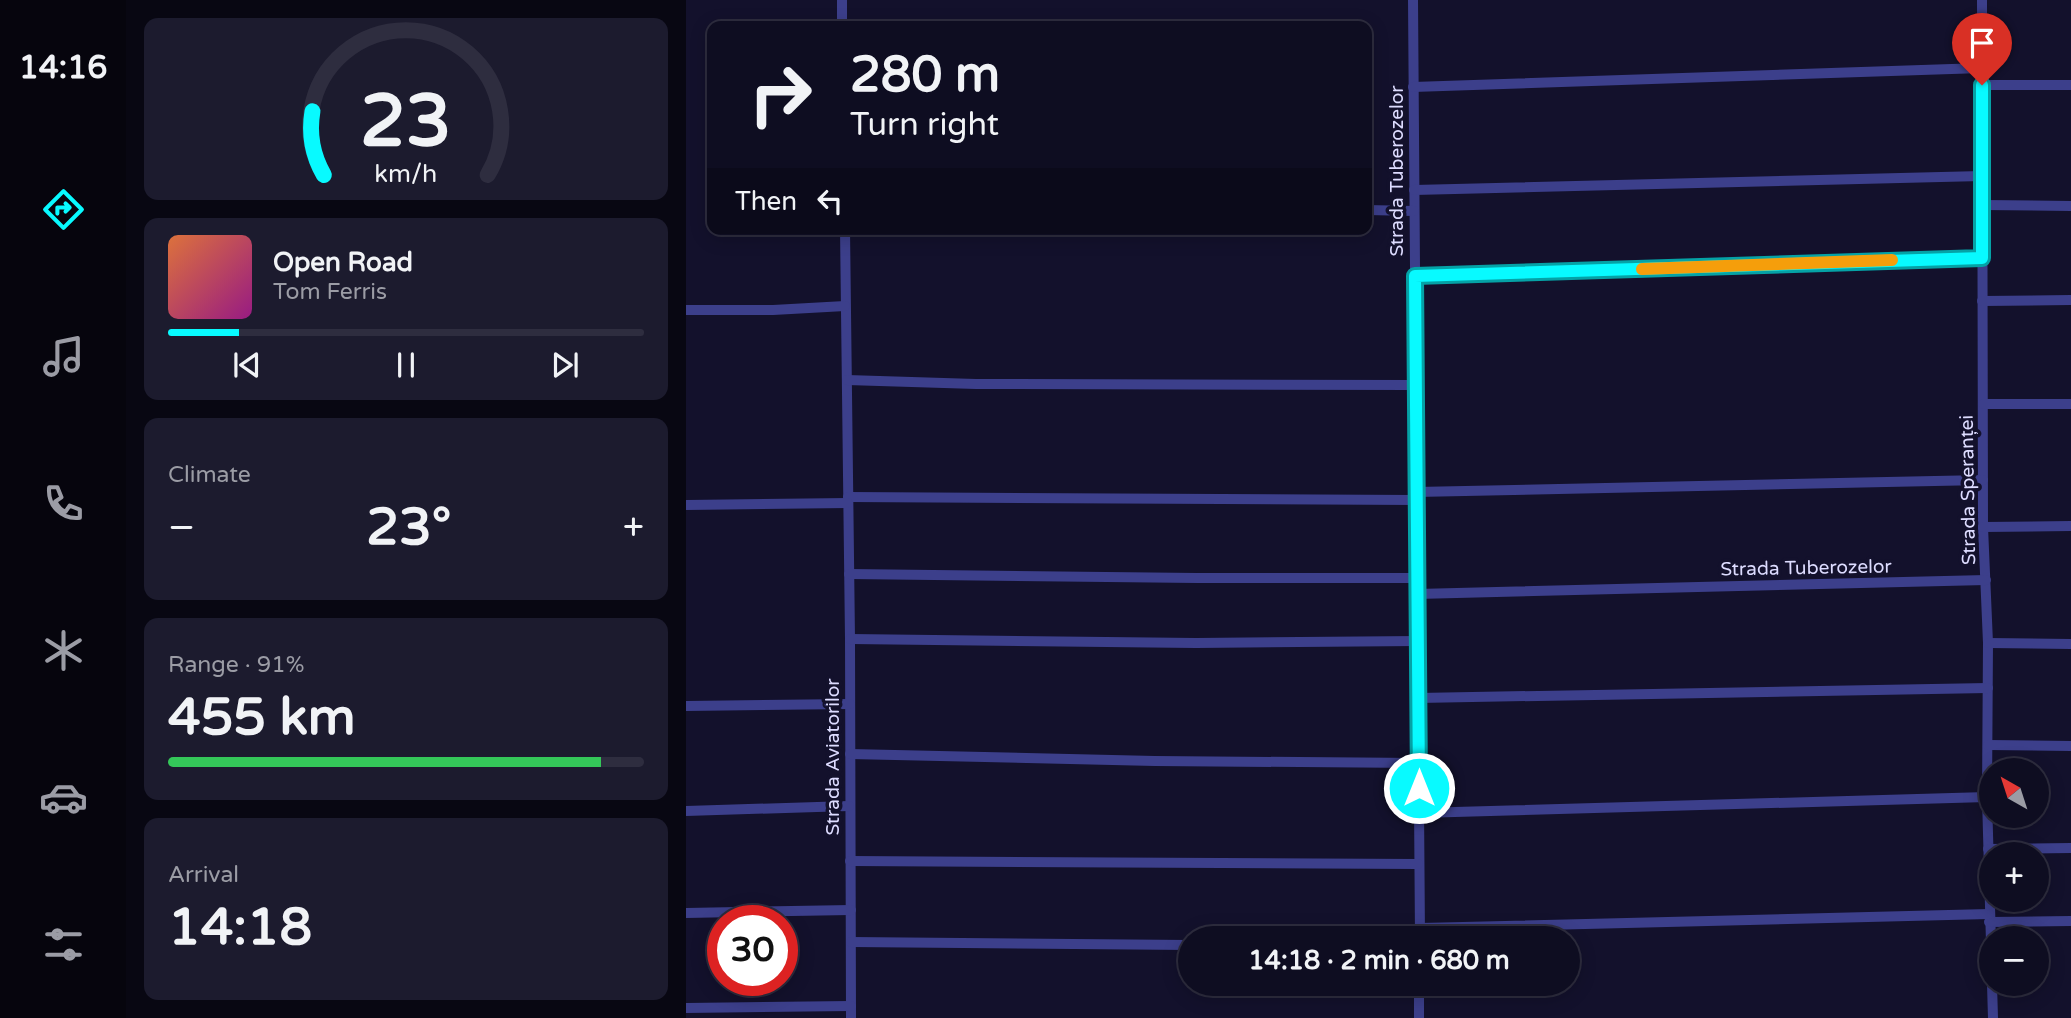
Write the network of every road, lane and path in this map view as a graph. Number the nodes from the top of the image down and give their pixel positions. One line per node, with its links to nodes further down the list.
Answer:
1 (842, 0): 4 (street)
2 (1413, 0): 8 (street, Strada Tuberozelor)
3 (1982, 0): 5 (street, Strada Speranței)
4 (842, 21)
5 (1982, 68): 6 (street, Strada Speranței); 8 (street)
6 (1982, 85): 7 (street); 9 (street, Strada Speranței)
7 (2071, 85)
8 (1413, 87): 10 (street, Strada Tuberozelor)
9 (1982, 176): 10 (street); 11 (street, Strada Speranței)
10 (1414, 190): 14 (street, Strada Tuberozelor)
11 (1982, 205): 12 (street); 16 (street, Strada Speranței)
12 (2071, 206)
13 (1372, 210): 14 (street)
14 (1414, 211): 17 (street, Strada Tuberozelor)
15 (845, 235): 20 (street, Strada Aviatorilor)
16 (1982, 258): 17 (street); 19 (street, Strada Speranței)
17 (1415, 276): 23 (street, Strada Tuberozelor)
18 (2071, 300): 19 (street)
19 (1982, 301): 24 (street, Strada Speranței)
20 (845, 306): 21 (street); 22 (street, Strada Aviatorilor)
21 (686, 310)
22 (847, 380): 23 (street); 28 (street, Strada Aviatorilor)
23 (1416, 385): 27 (street, Strada Tuberozelor)
24 (1983, 404): 25 (street); 26 (street, Strada Speranței)
25 (2071, 404)
26 (1983, 480): 27 (street); 31 (street, Strada Speranței)
27 (1416, 496): 28 (street); 33 (street, Strada Tuberozelor)
28 (848, 500): 29 (street); 32 (street, Strada Aviatorilor)
29 (686, 505)
30 (2071, 526): 31 (street)
31 (1983, 527): 34 (street, Strada Speranței)
32 (849, 574): 33 (street); 36 (street, Strada Aviatorilor)
33 (1417, 578): 35 (street, Strada Tuberozelor)
34 (1986, 580): 35 (street, Strada Tuberozelor); 38 (street, Strada Speranței)
35 (1417, 594): 37 (street, Strada Tuberozelor)
36 (850, 639): 37 (street); 42 (street, Strada Aviatorilor)
37 (1418, 641): 41 (street, Strada Tuberozelor)
38 (1988, 643): 39 (street); 40 (street, Strada Speranței)
39 (2071, 644)
40 (1988, 688): 41 (street); 44 (street, Strada Speranței)
41 (1418, 698): 48 (street, Strada Tuberozelor)
42 (850, 704): 43 (street); 46 (street, Strada Aviatorilor)
43 (686, 706)
44 (1988, 745): 45 (street); 47 (street, Strada Speranței)
45 (2071, 746)
46 (850, 754): 48 (street); 50 (street, Strada Aviatorilor)
47 (1988, 758)
48 (1419, 763): 52 (street, Strada Tuberozelor)
49 (1979, 797): 52 (street)
50 (849, 806): 51 (street); 55 (street, Strada Aviatorilor)
51 (686, 811)
52 (1419, 813): 56 (street, Strada Tuberozelor)
53 (2049, 848): 54 (street)
54 (2071, 848)
55 (850, 861): 56 (street); 57 (street, Strada Aviatorilor)
56 (1418, 864): 62 (street, Strada Tuberozelor)
57 (851, 910): 59 (street); 65 (street, Strada Aviatorilor)
58 (1989, 912): 60 (street, Strada Speranței)
59 (686, 914)
60 (1989, 918): 61 (street); 63 (street, Strada Speranței); 64 (street)
61 (2071, 921)
62 (1420, 926)
63 (1989, 926)
64 (1580, 929)
65 (851, 942): 66 (street); 69 (street, Strada Aviatorilor)
66 (1178, 945)
67 (1419, 996): 72 (street)
68 (1992, 996): 73 (street, Strada Speranței)
69 (851, 1006): 70 (street); 71 (street, Strada Aviatorilor)
70 (686, 1008)
71 (851, 1018)
72 (1419, 1018)
73 (1993, 1018)

